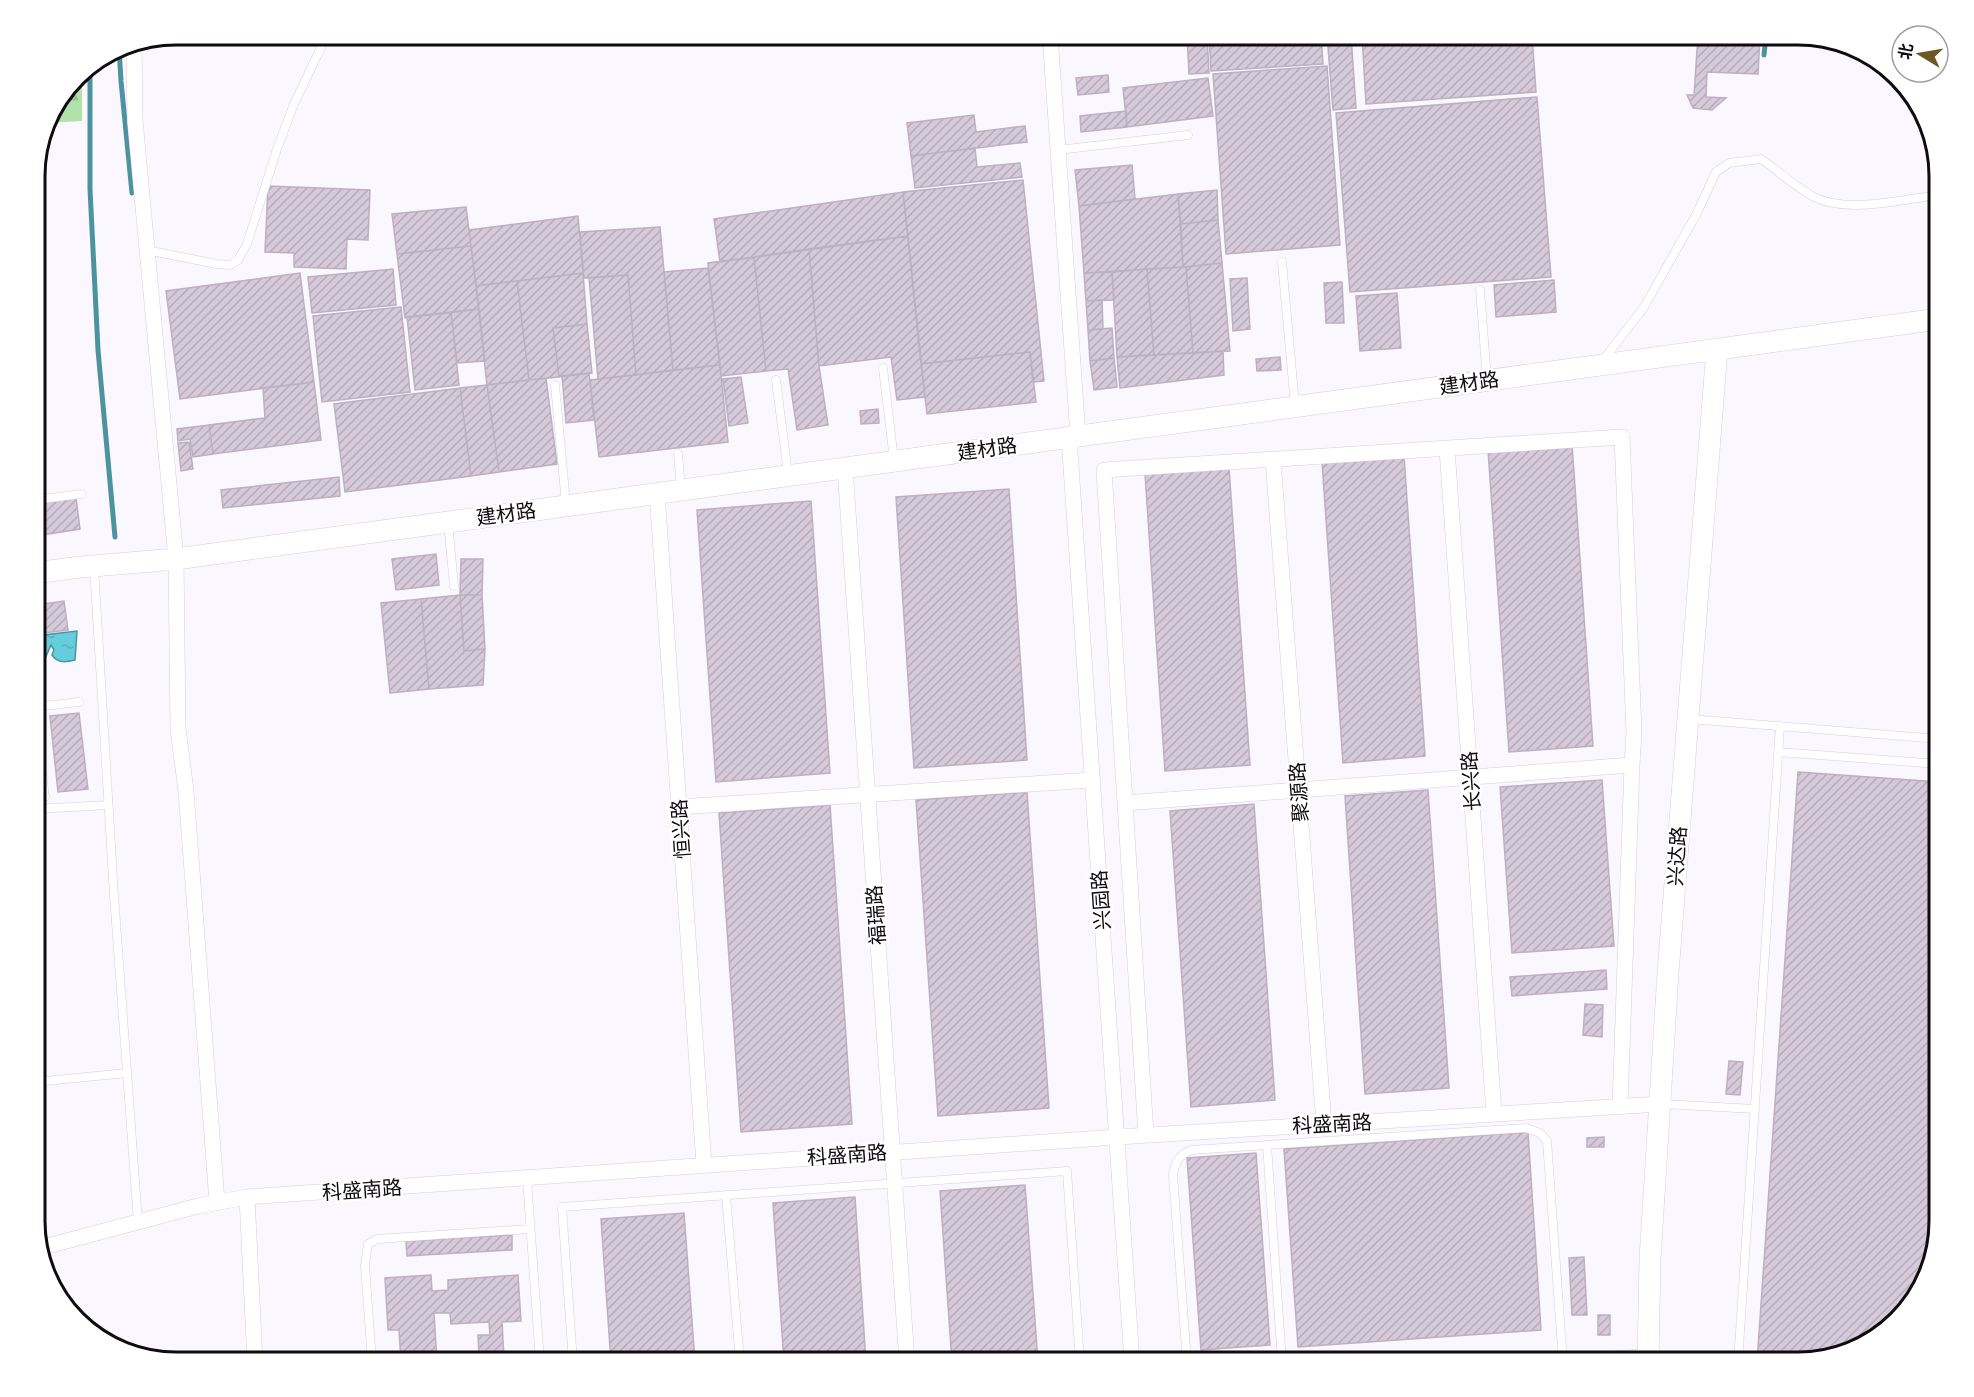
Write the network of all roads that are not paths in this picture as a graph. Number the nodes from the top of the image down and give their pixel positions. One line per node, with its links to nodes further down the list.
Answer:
1 (322, 45): 7 (lane)
2 (1051, 45): 5 (street, 兴园路)
3 (134, 52): 7 (street)
4 (1188, 135): 5 (lane)
5 (1058, 150): 18 (street, 兴园路)
6 (1929, 196): 12 (lane)
7 (146, 250): 31 (street)
8 (1282, 262): 17 (lane)
9 (1479, 290): 15 (lane)
10 (1929, 320): 11 (street, 建材路)
11 (1716, 349): 12 (street, 建材路); 37 (street, 兴达路)
12 (1599, 365): 15 (street, 建材路)
13 (883, 368): 22 (lane)
14 (776, 380): 24 (lane)
15 (1488, 380): 17 (street, 建材路)
16 (555, 386): 29 (lane)
17 (1295, 407): 18 (street, 建材路)
18 (1074, 437): 22 (street, 建材路); 44 (street, 兴园路)
19 (1447, 449): 21 (street); 42 (street); 43 (street, 长兴路)
20 (678, 454): 25 (lane)
21 (1273, 460): 45 (street, 聚源路); 47 (street)
22 (895, 461): 23 (street, 建材路)
23 (845, 468): 24 (street, 建材路); 46 (street, 福瑞路)
24 (788, 476): 25 (street, 建材路)
25 (681, 490): 26 (street, 建材路)
26 (657, 493): 29 (street, 建材路); 49 (street, 恒兴路)
27 (81, 494): 28 (lane)
28 (45, 499)
29 (566, 506): 30 (street, 建材路)
30 (448, 522): 31 (street, 建材路); 34 (lane)
31 (176, 559): 32 (street, 建材路); 67 (street)
32 (94, 566): 33 (street, 建材路); 48 (lane)
33 (45, 572)
34 (454, 586)
35 (79, 702): 36 (lane)
36 (45, 706)
37 (1688, 719): 38 (lane); 53 (street, 兴达路)
38 (1780, 726): 39 (lane); 40 (lane)
39 (1929, 738)
40 (1778, 752): 41 (lane); 55 (lane)
41 (1929, 763)
42 (1632, 765): 43 (street); 54 (street)
43 (1470, 777): 45 (street); 56 (street, 长兴路)
44 (1092, 780): 46 (street); 59 (street, 兴园路)
45 (1298, 790): 47 (street); 57 (street, 聚源路)
46 (868, 795): 49 (street); 61 (street, 福瑞路)
47 (1125, 803): 58 (street)
48 (108, 805): 50 (lane); 51 (lane)
49 (679, 807): 62 (street, 恒兴路)
50 (45, 808)
51 (127, 1073): 52 (lane); 68 (lane)
52 (45, 1081)
53 (1661, 1104): 54 (street, 科盛南路); 55 (lane); 82 (street, 兴达路)
54 (1620, 1106): 56 (street, 科盛南路)
55 (1755, 1109): 83 (lane)
56 (1494, 1114): 57 (street, 科盛南路)
57 (1324, 1124): 58 (street, 科盛南路)
58 (1146, 1135): 59 (street, 科盛南路)
59 (1117, 1137): 61 (street, 科盛南路); 78 (street, 兴园路)
60 (1267, 1145): 79 (lane); 80 (lane); 81 (lane)
61 (892, 1152): 62 (street, 科盛南路); 64 (street, 福瑞路)
62 (704, 1165): 63 (street, 科盛南路)
63 (526, 1179): 66 (street, 科盛南路); 69 (lane)
64 (895, 1183): 65 (lane); 76 (street, 福瑞路); 77 (lane)
65 (726, 1195): 74 (lane); 75 (lane)
66 (247, 1197): 67 (street, 科盛南路); 71 (street)
67 (217, 1202): 68 (street, 科盛南路)
68 (138, 1222): 70 (street, 科盛南路)
69 (530, 1229): 72 (lane); 73 (lane)
70 (48, 1246)
71 (255, 1352)
72 (371, 1352)
73 (539, 1352)
74 (572, 1352)
75 (739, 1352)
76 (906, 1352)
77 (1079, 1352)
78 (1131, 1352)
79 (1186, 1352)
80 (1281, 1352)
81 (1562, 1352)
82 (1648, 1352)
83 (1739, 1352)

